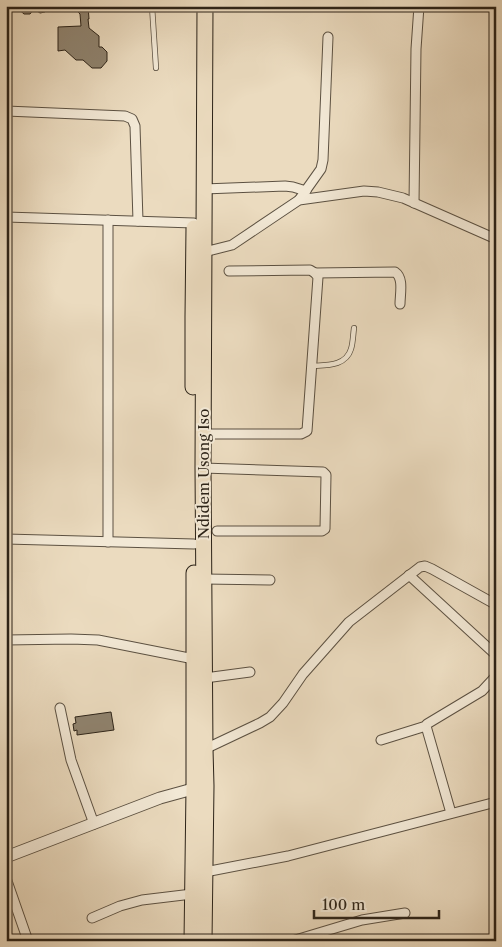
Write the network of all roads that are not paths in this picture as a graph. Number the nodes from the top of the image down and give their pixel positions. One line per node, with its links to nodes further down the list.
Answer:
1 (152, 6): 6 (lane)
2 (195, 6): 15 (highway, Ndidem Usong Iso)
3 (205, 6): 8 (highway, Ndidem Usong Iso)
4 (420, 6): 11 (street)
5 (328, 37): 9 (street)
6 (156, 68)
7 (6, 111): 14 (street)
8 (204, 189): 9 (street); 17 (highway, Ndidem Usong Iso)
9 (306, 191): 10 (street)
10 (299, 200): 11 (street); 17 (street)
11 (414, 203): 16 (street)
12 (6, 217): 13 (street)
13 (108, 220): 14 (street); 27 (street)
14 (138, 221): 15 (street)
15 (194, 223): 28 (highway, Ndidem Usong Iso)
16 (494, 235)
17 (204, 252): 23 (highway, Ndidem Usong Iso)
18 (230, 271): 19 (street)
19 (315, 273): 20 (street); 22 (street)
20 (400, 304)
21 (354, 328): 22 (lane)
22 (311, 366): 23 (street)
23 (203, 434): 24 (highway, Ndidem Usong Iso)
24 (203, 468): 25 (street); 30 (highway, Ndidem Usong Iso)
25 (217, 530)
26 (6, 539): 27 (street)
27 (108, 542): 28 (street)
28 (194, 544): 35 (highway, Ndidem Usong Iso)
29 (409, 575): 32 (street); 34 (street); 42 (street)
30 (204, 579): 31 (street); 38 (highway, Ndidem Usong Iso)
31 (270, 580)
32 (493, 603)
33 (6, 642): 35 (street)
34 (496, 655)
35 (194, 658): 43 (highway, Ndidem Usong Iso)
36 (250, 672): 38 (street)
37 (496, 676): 40 (street)
38 (205, 678): 42 (highway, Ndidem Usong Iso)
39 (60, 708): 46 (street)
40 (426, 726): 41 (street); 45 (street)
41 (381, 740)
42 (205, 748): 43 (highway, Ndidem Usong Iso)
43 (200, 787): 46 (street); 48 (highway, Ndidem Usong Iso); 50 (highway, Ndidem Usong Iso)
44 (496, 802): 45 (street)
45 (451, 813): 48 (street)
46 (94, 824): 47 (street)
47 (6, 857)
48 (205, 872): 55 (highway, Ndidem Usong Iso)
49 (6, 878): 53 (street)
50 (192, 894): 52 (street); 54 (highway, Ndidem Usong Iso)
51 (405, 913): 56 (street)
52 (92, 918)
53 (28, 941)
54 (192, 941)
55 (204, 941)
56 (292, 941)

